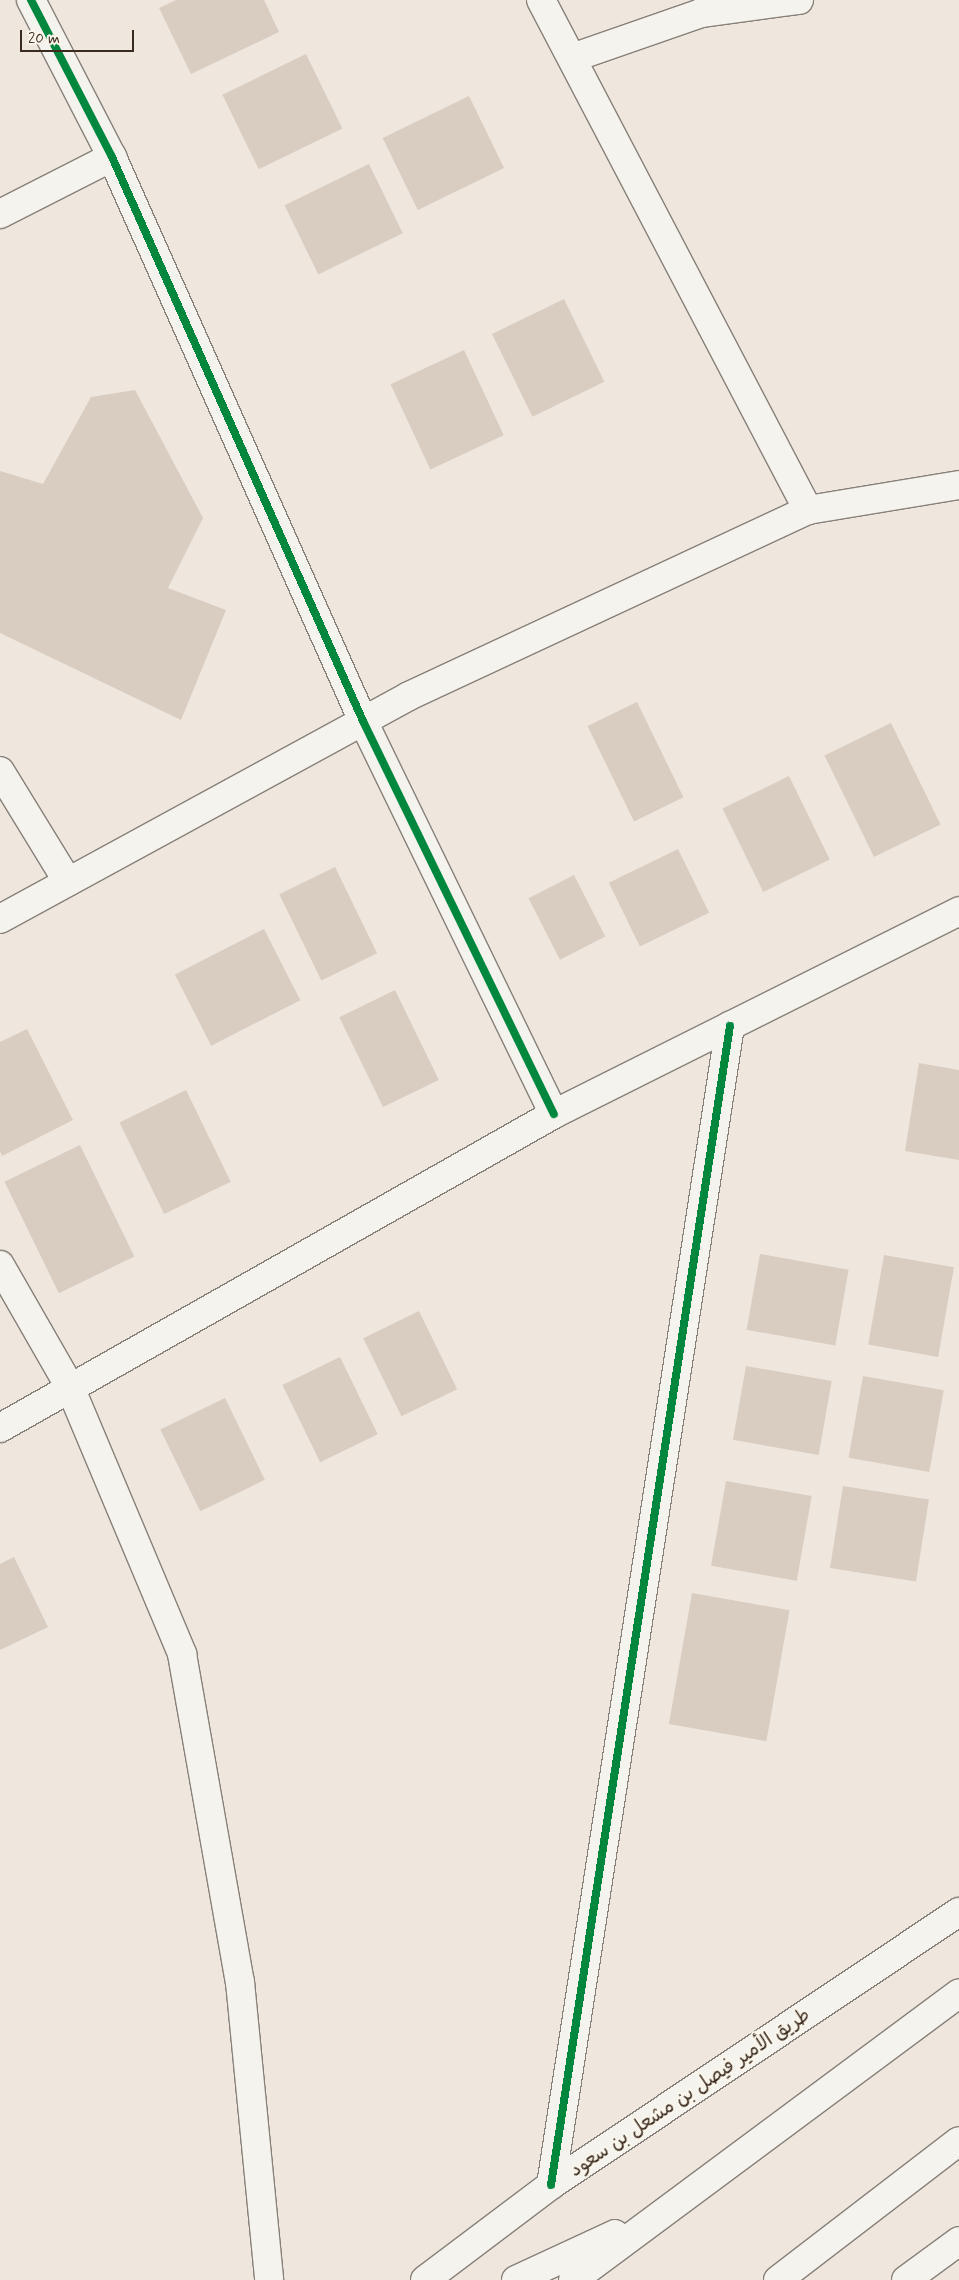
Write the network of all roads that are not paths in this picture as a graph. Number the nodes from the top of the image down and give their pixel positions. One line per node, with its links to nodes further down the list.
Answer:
1 (31, 0): 5 (street)
2 (541, 0): 4 (street)
3 (799, 0): 4 (street)
4 (572, 58): 8 (street)
5 (112, 157): 6 (street); 9 (street)
6 (0, 214)
7 (959, 485): 8 (street)
8 (808, 510): 9 (street)
9 (363, 720): 11 (street); 15 (street)
10 (0, 771): 11 (street)
11 (68, 882): 13 (street)
12 (959, 911): 14 (street)
13 (0, 919)
14 (730, 1026): 15 (street); 22 (street)
15 (554, 1114): 17 (street)
16 (0, 1265): 17 (street)
17 (70, 1388): 18 (street); 25 (street)
18 (0, 1428)
19 (959, 1912): 22 (street, طريق الأمير فيصل بن مشعل بن سعود)
20 (959, 1993): 23 (street)
21 (959, 2141): 29 (street)
22 (552, 2185): 26 (street, طريق الأمير فيصل بن مشعل بن سعود)
23 (668, 2210): 27 (street); 28 (street)
24 (959, 2241): 30 (street)
25 (269, 2280)
26 (425, 2280)
27 (516, 2280)
28 (573, 2280)
29 (778, 2280)
30 (906, 2280)

